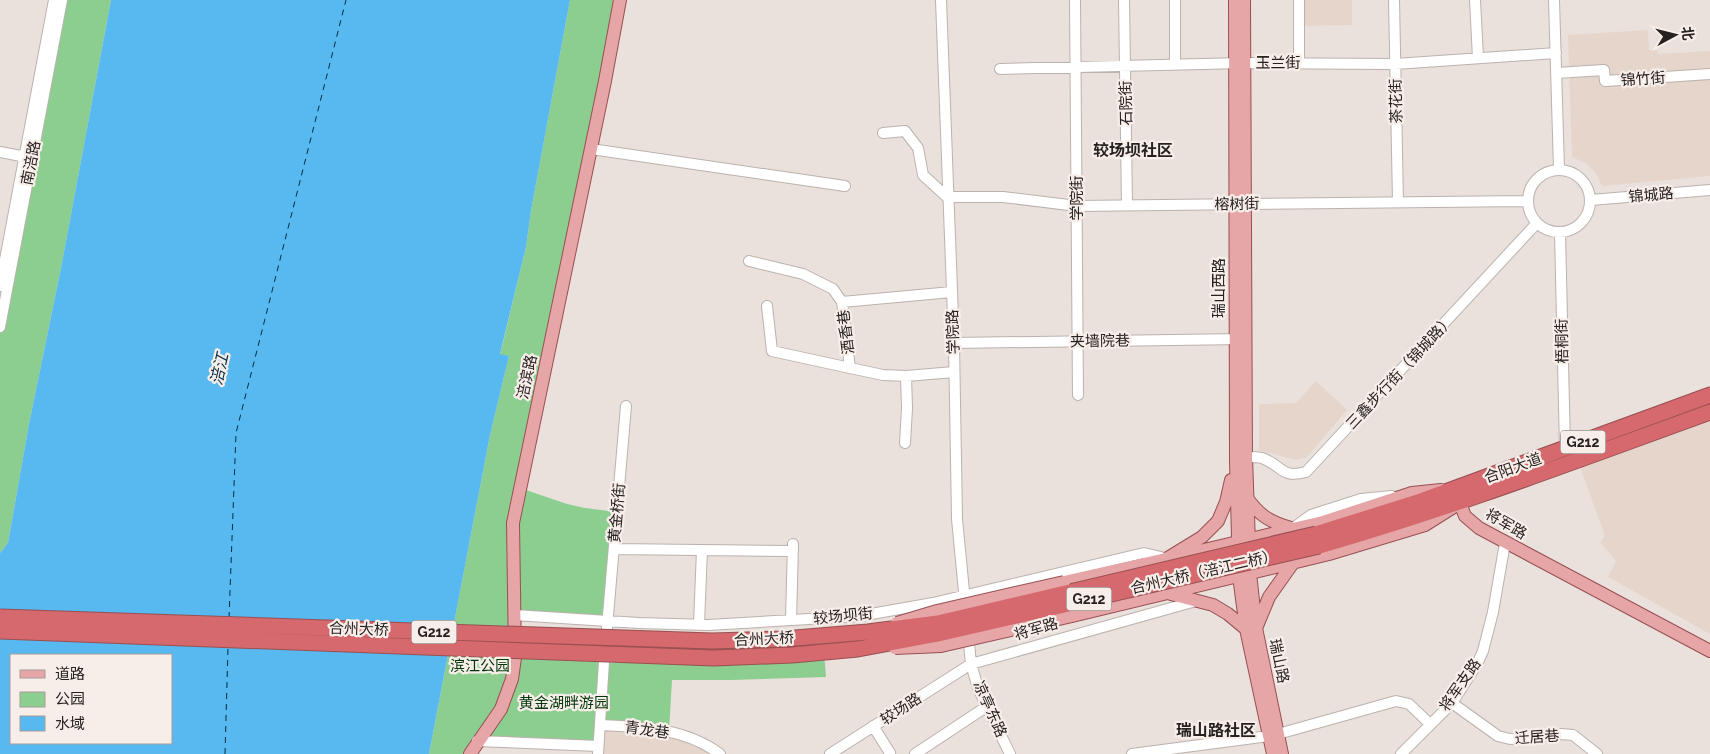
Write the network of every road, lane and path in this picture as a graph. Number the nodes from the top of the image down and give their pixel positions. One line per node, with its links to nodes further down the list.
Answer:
1 (54, 0): 28 (street, 南涪路)
2 (62, 0): 28 (street, 南涪路)
3 (620, 0): 26 (main road, 涪滨路)
4 (940, 0): 32 (street, 学院路)
5 (1075, 0): 21 (street, 学院街)
6 (1124, 0): 20 (street, 石院街)
7 (1175, 0): 18 (street)
8 (1235, 0): 16 (main road, 瑞山西路)
9 (1244, 0): 16 (main road, 瑞山西路)
10 (1299, 0): 17 (street)
11 (1394, 0): 19 (street, 茶花街)
12 (1475, 0): 15 (street)
13 (1554, 0): 14 (street)
14 (1556, 52): 15 (street, 玉兰街); 23 (street)
15 (1478, 58): 19 (street, 玉兰街)
16 (1240, 63): 17 (street, 玉兰街); 18 (street, 玉兰街); 36 (main road, 瑞山西路)
17 (1299, 63): 19 (street, 玉兰街)
18 (1175, 64): 20 (street, 玉兰街)
19 (1395, 64): 35 (street, 茶花街)
20 (1125, 66): 21 (street, 玉兰街); 37 (street, 石院街)
21 (1076, 67): 22 (street, 玉兰街); 38 (street, 学院街)
22 (1000, 69)
23 (1556, 73): 24 (street, 锦竹街); 29 (street)
24 (1710, 74)
25 (883, 134): 32 (street)
26 (591, 149): 30 (street); 74 (main road, 涪滨路)
27 (0, 152): 28 (street)
28 (28, 157): 42 (street, 南涪路); 46 (street, 南涪路)
29 (1559, 169): 33 (street); 34 (street)
30 (845, 186)
31 (1710, 190): 33 (street, 锦城路)
32 (947, 197): 38 (street, 榕树街); 43 (street, 学院路)
33 (1591, 200): 40 (street)
34 (1528, 201): 35 (street, 榕树街); 39 (street)
35 (1398, 202): 36 (street, 榕树街)
36 (1240, 204): 37 (street, 榕树街); 47 (main road, 瑞山西路)
37 (1127, 205): 38 (street, 榕树街)
38 (1077, 206): 48 (street, 学院街)
39 (1537, 223): 40 (street); 59 (street, 三鑫步行街（锦城路）)
40 (1560, 232): 58 (street, 梧桐街)
41 (749, 261): 44 (street)
42 (0, 286)
43 (952, 292): 44 (street, 酒香巷); 49 (street, 学院路)
44 (842, 302): 50 (street, 酒香巷)
45 (767, 306): 50 (street)
46 (0, 327)
47 (1240, 340): 48 (street, 夹墙院巷); 59 (main road, 瑞山西路)
48 (1078, 341): 49 (street, 夹墙院巷); 53 (street, 学院街)
49 (954, 343): 51 (street, 学院路)
50 (850, 368): 52 (street, 酒香巷)
51 (954, 372): 52 (street, 酒香巷); 72 (street, 学院路)
52 (906, 376): 57 (street)
53 (1078, 395)
54 (1710, 396): 58 (highway, 合阳大道 / G212)
55 (626, 406): 66 (street, 黄金桥街)
56 (1710, 412): 60 (highway, 合阳大道 / G212)
57 (904, 443)
58 (1565, 449): 60 (highway, 合阳大道 / G212)
59 (1241, 459): 61 (main road, 瑞山西路); 63 (main road, 瑞山西路); 68 (main road)
60 (1458, 496): 62 (main road); 64 (highway, 合州大桥（涪江二桥） / G212); 65 (main road, 将军路); 69 (main road)
61 (1247, 498): 62 (main road); 63 (main road, 瑞山西路)
62 (1293, 528): 63 (main road)
63 (1243, 540): 68 (main road); 70 (main road, 瑞山西路)
64 (1317, 540): 81 (highway, 合州大桥（涪江二桥） / G212, bridge); 82 (highway, 合州大桥（涪江二桥） / G212, bridge)
65 (1506, 543): 83 (main road, 将军路); 85 (street, 将军支路)
66 (614, 549): 67 (street); 77 (street, 黄金桥街)
67 (702, 550): 76 (street); 78 (street)
68 (1166, 559): 72 (street, 较场坝街); 81 (main road, bridge)
69 (1293, 563): 70 (main road); 79 (main road)
70 (1244, 575): 71 (main road); 79 (main road, 瑞山路)
71 (1169, 593): 73 (main road); 82 (main road, bridge)
72 (965, 596): 76 (street, 较场坝街); 84 (street, 学院路)
73 (1197, 601): 79 (main road); 84 (street, 将军路)
74 (514, 615): 77 (street, 较场坝街); 91 (main road, 涪滨路)
75 (0, 617): 81 (highway, 合州大桥 / G212, bridge)
76 (791, 620): 78 (street, 较场坝街)
77 (608, 621): 78 (street, 较场坝街); 88 (street, 黄金桥街)
78 (699, 624)
79 (1251, 629): 90 (main road, 瑞山路)
80 (0, 631): 82 (highway, 合州大桥 / G212, bridge)
81 (868, 632)
82 (858, 649)
83 (1710, 651)
84 (971, 664): 86 (street, 凉亭东路); 89 (street, 较场路)
85 (1452, 703): 87 (street, 将军支路); 103 (street, 迁居巷)
86 (986, 707): 97 (street); 98 (street, 凉亭东路)
87 (1430, 724): 90 (street); 102 (street, 将军支路)
88 (600, 725): 92 (street, 黄金桥街); 94 (street, 青龙巷)
89 (873, 726): 95 (street, 较场路); 96 (street)
90 (1273, 735): 99 (street); 100 (main road, 瑞山路); 101 (main road, 瑞山路)
91 (477, 741): 92 (street); 93 (main road, 涪滨路)
92 (598, 750)
93 (470, 754)
94 (720, 754)
95 (830, 754)
96 (890, 754)
97 (915, 754)
98 (1010, 754)
99 (1132, 754)
100 (1273, 754)
101 (1282, 754)
102 (1401, 754)
103 (1597, 754)

